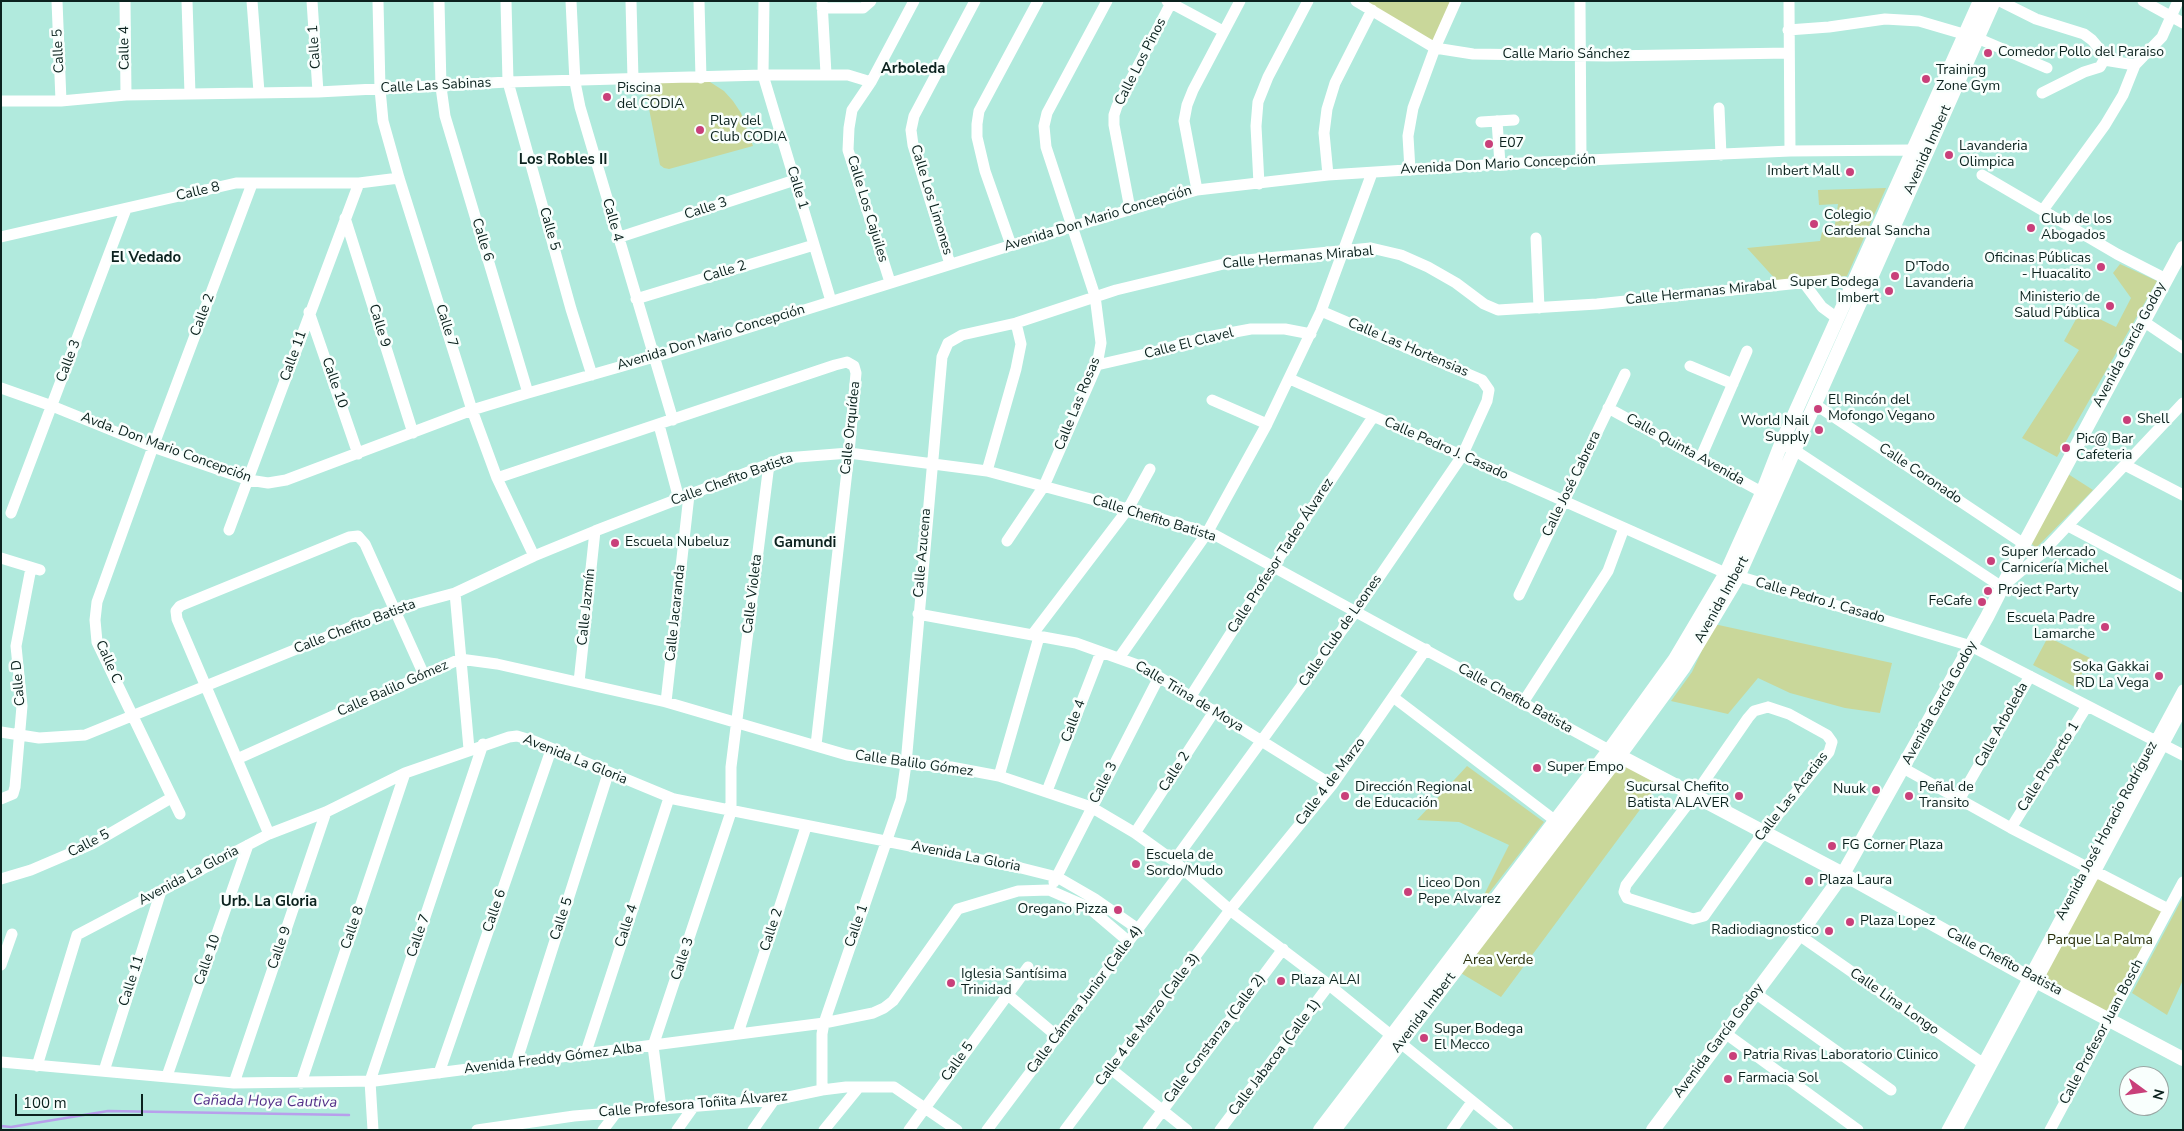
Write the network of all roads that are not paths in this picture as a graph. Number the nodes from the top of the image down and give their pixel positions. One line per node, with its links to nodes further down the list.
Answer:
1 (57, 1): 58 (street, Calle 5)
2 (125, 1): 56 (street, Calle 4)
3 (187, 1): 55 (street)
4 (252, 1): 52 (street)
5 (312, 1): 53 (street, Calle 1)
6 (378, 1): 51 (street, Calle 7)
7 (438, 1): 50 (street, Calle 6)
8 (506, 1): 47 (street, Calle 5)
9 (571, 1): 48 (street, Calle 4)
10 (631, 1): 46 (street)
11 (699, 1): 45 (street)
12 (764, 1): 44 (street, Calle 1)
13 (871, 1): 30 (street)
14 (914, 1): 49 (street, Calle Los Cajuiles)
15 (975, 1): 90 (street, Calle Los Limones)
16 (1038, 1): 87 (street)
17 (1107, 1): 82 (street, Calle Las Rosas)
18 (1240, 1): 35 (street)
19 (1308, 1): 76 (street)
20 (1356, 1): 31 (street, Calle Mario Sánchez)
21 (1456, 1): 37 (street)
22 (1580, 1): 39 (street)
23 (1789, 1): 34 (street)
24 (1980, 1): 36 (main road, Avenida Imbert)
25 (1994, 1): 36 (main road, Avenida Imbert)
26 (2000, 1): 40 (street)
27 (2142, 1): 32 (street)
28 (2178, 1): 32 (street)
29 (1169, 2): 35 (street); 79 (street, Calle Los Pinos)
30 (822, 5): 43 (street)
31 (1372, 10): 37 (street, Calle Mario Sánchez); 71 (street)
32 (2172, 17): 33 (street); 41 (street)
33 (2183, 23)
34 (1788, 30): 36 (street); 38 (street)
35 (1224, 31): 77 (street)
36 (1971, 37): 42 (street); 64 (main road, Avenida Imbert)
37 (1435, 48): 39 (street, Calle Mario Sánchez); 68 (street)
38 (1789, 52): 39 (street, Calle Mario Sánchez); 63 (street)
39 (1580, 56): 66 (street)
40 (2104, 60): 41 (street); 54 (street)
41 (2135, 66): 80 (street)
42 (2047, 68)
43 (826, 74): 44 (street, Calle Las Sabinas); 49 (street, Calle Las Sabinas)
44 (763, 75): 45 (street, Calle Las Sabinas); 73 (street, Calle 1)
45 (701, 78): 46 (street, Calle Las Sabinas)
46 (633, 79): 48 (street, Calle Las Sabinas)
47 (508, 82): 48 (street, Calle Las Sabinas); 50 (street, Calle Las Sabinas); 112 (street, Calle 5)
48 (575, 82): 84 (street, Calle 4)
49 (871, 82): 92 (street, Calle Los Cajuiles)
50 (441, 87): 51 (street, Calle Las Sabinas); 117 (street, Calle 6)
51 (380, 89): 53 (street, Calle Las Sabinas); 72 (street, Calle 7)
52 (259, 92): 53 (street, Calle Las Sabinas); 55 (street, Calle Las Sabinas)
53 (318, 92)
54 (2042, 93)
55 (190, 94): 56 (street, Calle Las Sabinas)
56 (126, 95): 58 (street, Calle Las Sabinas)
57 (1, 101): 58 (street, Calle Las Sabinas)
58 (61, 101)
59 (1719, 108): 65 (street)
60 (1514, 120): 61 (street)
61 (1497, 121): 62 (street); 67 (street)
62 (1481, 122)
63 (1790, 151): 64 (street, Avenida Don Mario Concepción); 65 (street, Avenida Don Mario Concepción)
64 (1919, 153): 94 (main road, Avenida Imbert)
65 (1721, 155): 66 (street, Avenida Don Mario Concepción)
66 (1581, 160): 67 (street, Avenida Don Mario Concepción)
67 (1500, 164): 68 (street, Avenida Don Mario Concepción)
68 (1410, 170): 69 (street, Avenida Don Mario Concepción)
69 (1372, 173): 71 (street, Avenida Don Mario Concepción); 89 (street)
70 (1982, 175): 80 (street)
71 (1328, 176): 76 (street, Avenida Don Mario Concepción)
72 (399, 178): 74 (street, Calle 8); 123 (street, Calle 7)
73 (795, 180): 84 (street, Calle 3); 86 (street, Calle 1)
74 (358, 183): 75 (street, Calle 8); 81 (street, Calle 11)
75 (252, 184): 78 (street, Calle 8); 130 (street, Calle 2)
76 (1258, 184): 77 (street, Avenida Don Mario Concepción)
77 (1197, 190): 79 (street, Avenida Don Mario Concepción)
78 (126, 209): 83 (street, Calle 8); 121 (street, Calle 3)
79 (1130, 210): 82 (street, Avenida Don Mario Concepción)
80 (2043, 210): 91 (street)
81 (345, 218): 99 (street, Calle 11); 128 (street, Calle 9)
82 (1072, 228): 87 (street, Avenida Don Mario Concepción); 95 (street, Calle Las Rosas)
83 (1, 237)
84 (617, 238): 96 (street, Calle 4)
85 (1536, 238): 98 (street)
86 (814, 245): 96 (street, Calle 2); 97 (street, Calle 1)
87 (1012, 245): 90 (street, Avenida Don Mario Concepción)
88 (2183, 248): 91 (main road, Avenida García Godoy)
89 (1344, 252): 95 (street, Calle Hermanas Mirabal); 98 (street, Calle Hermanas Mirabal); 100 (street)
90 (950, 264): 92 (street, Avenida Don Mario Concepción)
91 (2166, 279): 102 (main road, Avenida García Godoy)
92 (890, 282): 97 (street, Avenida Don Mario Concepción)
93 (1804, 283): 94 (street, Calle Hermanas Mirabal); 98 (street, Calle Hermanas Mirabal); 101 (street)
94 (1860, 286): 101 (main road, Avenida Imbert); 120 (main road, Avenida Imbert)
95 (1095, 296): 103 (street, Calle Hermanas Mirabal); 109 (street, Calle Las Rosas)
96 (636, 299): 108 (street, Calle 4)
97 (831, 301): 108 (street, Avenida Don Mario Concepción)
98 (1539, 308)
99 (309, 312): 133 (street, Calle 10); 142 (street, Calle 11)
100 (1321, 312): 104 (street); 116 (street, Calle Las Hortensias)
101 (1838, 318): 129 (main road, Avenida Imbert)
102 (2143, 321): 106 (street); 156 (main road, Avenida García Godoy)
103 (1016, 323): 105 (street, Calle Hermanas Mirabal); 140 (street)
104 (1310, 334): 109 (street, Calle El Clavel); 113 (street)
105 (948, 343): 137 (street, Calle Azucena)
106 (2183, 348)
107 (1747, 351): 114 (street)
108 (654, 357): 112 (street, Avenida Don Mario Concepción); 125 (street, Calle 4)
109 (1097, 366): 143 (street, Calle Las Rosas)
110 (1690, 366): 114 (street)
111 (1625, 374): 122 (street, Calle José Cabrera)
112 (592, 376): 117 (street, Avenida Don Mario Concepción)
113 (1290, 380): 124 (street, Calle Pedro J. Casado); 126 (street)
114 (1733, 384): 135 (street)
115 (1, 388): 121 (street, Avda. Don Mario Concepción)
116 (1489, 390): 134 (street, Calle Club de Leones)
117 (528, 393): 123 (street, Avenida Don Mario Concepción)
118 (1212, 400): 126 (street)
119 (2183, 403): 138 (street)
120 (1816, 405): 131 (main road, Avenida Imbert); 156 (street, Calle Coronado)
121 (52, 406): 130 (street, Avda. Don Mario Concepción); 149 (street, Calle 3)
122 (1608, 408): 135 (street, Calle Quinta Avenida); 147 (street, Calle José Cabrera)
123 (472, 410): 128 (street, Avda. Don Mario Concepción); 141 (street, Calle 7)
124 (1373, 417): 134 (street, Calle Pedro J. Casado); 160 (street, Calle Profesor Tadeo Álvarez)
125 (672, 420): 127 (street, Calle Orquídea); 132 (street, Calle Orquídea)
126 (1267, 424): 154 (street)
127 (659, 425): 141 (street, Calle Orquídea); 146 (street)
128 (413, 433): 133 (street, Avda. Don Mario Concepción)
129 (1781, 444): 131 (street); 144 (main road, Avenida Imbert)
130 (153, 447): 142 (street, Avda. Don Mario Concepción); 188 (street, Calle C)
131 (1794, 450): 144 (main road, Avenida Imbert); 162 (street)
132 (849, 453): 136 (street, Calle Chefito Batista); 137 (street, Calle Chefito Batista); 195 (street, Calle Orquídea)
133 (358, 454): 142 (street, Avda. Don Mario Concepción)
134 (1462, 456): 147 (street, Calle Pedro J. Casado); 167 (street, Calle Club de Leones)
135 (1701, 458): 144 (street, Calle Quinta Avenida)
136 (769, 464): 146 (street, Calle Chefito Batista); 189 (street, Calle Violeta)
137 (931, 464): 140 (street, Calle Chefito Batista); 168 (street, Calle Azucena)
138 (2125, 465): 145 (street); 150 (street)
139 (1150, 469): 148 (street)
140 (987, 471): 143 (street, Calle Chefito Batista)
141 (497, 478): 158 (street, Calle 7)
142 (249, 480): 152 (street, Calle 11)
143 (1044, 486): 148 (street, Calle Chefito Batista); 155 (street, Calle Las Rosas)
144 (1768, 495): 161 (main road, Avenida Imbert)
145 (2183, 495)
146 (684, 497): 153 (street, Calle Chefito Batista); 183 (street, Calle Jacaranda)
147 (1564, 502): 151 (street, Calle Pedro J. Casado); 165 (street, Calle José Cabrera)
148 (1128, 509): 154 (street, Calle Chefito Batista); 169 (street)
149 (11, 513)
150 (2068, 526): 157 (street); 163 (street)
151 (1624, 528): 161 (street, Calle Pedro J. Casado); 184 (street)
152 (229, 530)
153 (595, 531): 158 (street, Calle Chefito Batista); 178 (street, Calle Jazmín)
154 (1207, 533): 160 (street, Calle Chefito Batista); 173 (street)
155 (1006, 541)
156 (2024, 544): 157 (street, Calle Coronado); 162 (main road, Avenida García Godoy)
157 (2040, 555): 162 (street)
158 (534, 556): 164 (street, Calle Chefito Batista)
159 (1, 558): 191 (street, Calle D)
160 (1273, 567): 167 (street, Calle Chefito Batista); 181 (street, Calle Profesor Tadeo Álvarez)
161 (1732, 575): 170 (street, Calle Pedro J. Casado); 198 (main road, Avenida Imbert)
162 (2002, 587): 170 (main road, Avenida García Godoy)
163 (2183, 587)
164 (455, 593): 166 (street, Calle Chefito Batista); 174 (street)
165 (1519, 595)
166 (395, 609): 175 (street); 179 (street, Calle Chefito Batista); 179 (street)
167 (1356, 611): 171 (street, Calle Chefito Batista); 192 (street, Calle Club de Leones)
168 (918, 614): 169 (street, Calle Trina de Moya); 201 (street, Calle Azucena)
169 (1035, 636): 172 (street, Calle Trina de Moya); 205 (street)
170 (1972, 646): 176 (street, Calle Pedro J. Casado); 202 (main road, Avenida García Godoy)
171 (1426, 649): 182 (street, Calle 4 de Marzo); 184 (street, Calle Chefito Batista)
172 (1100, 652): 173 (street, Calle Trina de Moya); 207 (street, Calle 4)
173 (1119, 658): 177 (street, Calle Trina de Moya)
174 (460, 659): 175 (street, Calle Balilo Gómez); 178 (street, Calle Balilo Gómez); 196 (street)
175 (424, 675): 200 (street, Calle Balilo Gómez)
176 (2030, 676): 185 (street, Calle Pedro J. Casado); 212 (street, Calle Arboleda)
177 (1159, 677): 181 (street, Calle Trina de Moya); 213 (street, Calle 3)
178 (579, 682): 183 (street, Calle Balilo Gómez)
179 (204, 686): 188 (street, Calle Chefito Batista); 200 (street)
180 (2183, 690): 193 (street, Avenida José Horacio Rodríguez)
181 (1191, 696): 187 (street, Calle Trina de Moya)
182 (1393, 697): 206 (street, Calle 4 de Marzo); 217 (street)
183 (666, 702): 189 (street, Calle Balilo Gómez)
184 (1522, 704): 198 (street, Calle Chefito Batista)
185 (2087, 706): 193 (street, Calle Pedro J. Casado); 219 (street, Calle Proyecto 1)
186 (2183, 708): 193 (street, Avenida José Horacio Rodríguez)
187 (1215, 710): 192 (street, Calle Trina de Moya); 220 (street, Calle 2)
188 (133, 716): 191 (street, Calle Chefito Batista); 210 (street, Calle C)
189 (738, 724): 195 (street, Calle Balilo Gómez); 215 (street, Calle Violeta)
190 (1, 732): 191 (street, Calle Chefito Batista)
191 (20, 736): 209 (street, Calle D)
192 (1263, 742): 206 (street, Calle Trina de Moya); 225 (street, Calle Club de Leones)
193 (2159, 743): 199 (street, Calle Pedro J. Casado); 226 (street, Avenida José Horacio Rodríguez)
194 (483, 744): 196 (street, Avenida La Gloria); 197 (street, Avenida La Gloria); 263 (street, Calle 7)
195 (816, 746): 201 (street, Calle Balilo Gómez)
196 (469, 749): 203 (street, Avenida La Gloria)
197 (551, 750): 204 (street, Avenida La Gloria); 261 (street, Calle 6)
198 (1614, 753): 208 (main road, Calle Chefito Batista); 217 (main road, Avenida Imbert)
199 (2183, 755)
200 (237, 760): 222 (street)
201 (906, 764): 205 (street, Calle Balilo Gómez); 223 (street, Calle 1)
202 (1903, 768): 212 (street); 227 (main road, Avenida García Godoy)
203 (404, 773): 214 (street, Avenida La Gloria); 265 (street, Calle 8)
204 (608, 774): 211 (street, Avenida La Gloria); 256 (street, Calle 5)
205 (999, 776): 207 (street, Calle Balilo Gómez)
206 (1332, 784): 234 (street, Calle 4 de Marzo)
207 (1047, 791): 213 (street, Calle Balilo Gómez)
208 (1694, 796): 221 (main road, Calle Chefito Batista); 221 (street, Calle Las Acacias); 221 (street, Calle Las Acacias)
209 (5, 798)
210 (171, 798): 216 (street, Calle C); 229 (street, Calle 5)
211 (669, 798): 215 (street, Avenida La Gloria); 253 (street, Calle 4)
212 (1960, 800): 219 (street)
213 (1091, 807): 220 (street, Calle Balilo Gómez); 228 (street, Calle 3)
214 (326, 812): 222 (street, Avenida La Gloria); 264 (street, Calle 9)
215 (731, 812): 218 (street, Avenida La Gloria); 252 (street, Calle 3)
216 (180, 814)
217 (1560, 824): 251 (main road, Avenida Imbert)
218 (806, 827): 223 (street, Avenida La Gloria); 248 (street, Calle 2)
219 (2011, 828): 226 (street)
220 (1135, 833): 225 (street, Calle Balilo Gómez)
221 (1763, 833): 227 (main road, Calle Chefito Batista)
222 (269, 834): 224 (street, Avenida La Gloria)
223 (885, 841): 228 (street, Avenida La Gloria); 247 (street, Calle 1)
224 (248, 845): 232 (street, Avenida La Gloria); 262 (street, Calle 10)
225 (1178, 865): 234 (street, Calle Balilo Gómez); 235 (street, Calle Cámara Junior (Calle 4))
226 (2091, 870): 233 (street); 242 (street, Avenida José Horacio Rodríguez)
227 (1843, 874): 237 (main road, Avenida García Godoy); 242 (main road, Calle Chefito Batista)
228 (1057, 877): 231 (street, Calle 3); 235 (street, Avenida La Gloria)
229 (1, 879)
230 (2183, 882): 233 (street, Calle Profesor Juan Bosch)
231 (1049, 890): 238 (street); 247 (street, Avenida Freddy Gómez Alba)
232 (161, 891): 257 (street, Avenida La Gloria); 260 (street, Calle 11)
233 (2168, 909): 246 (street, Calle Profesor Juan Bosch)
234 (1230, 910): 239 (street, Calle Balilo Gómez); 259 (street, Calle 4 de Marzo (Calle 3))
235 (1138, 929): 238 (street, Calle Cámara Junior (Calle 4))
236 (12, 934): 240 (street)
237 (1800, 935): 244 (main road, Avenida García Godoy); 258 (street, Calle Lina Longo)
238 (1128, 941): 250 (street, Calle Cámara Junior (Calle 4))
239 (1283, 949): 243 (street, Calle Balilo Gómez); 274 (street, Calle Constanza (Calle 2))
240 (1, 965)
241 (1028, 967): 245 (street, Calle 5)
242 (2032, 979): 246 (main road, Calle Chefito Batista); 258 (street, Avenida José Horacio Rodríguez)
243 (1329, 985): 251 (street, Calle Balilo Gómez); 289 (street, Calle Jabacoa (Calle 1))
244 (1755, 993): 249 (main road, Avenida García Godoy); 268 (street)
245 (1008, 995): 250 (street); 273 (street, Calle 5)
246 (2109, 1018): 254 (main road, Calle Chefito Batista); 298 (street, Calle Profesor Juan Bosch)
247 (824, 1023): 248 (street, Avenida Freddy Gómez Alba); 267 (street, Calle 1)
248 (738, 1033): 252 (street, Avenida Freddy Gómez Alba)
249 (1725, 1033): 294 (main road, Avenida García Godoy); 295 (street)
250 (1058, 1037): 285 (street, Calle Cámara Junior (Calle 4))
251 (1396, 1040): 270 (street, Calle Balilo Gómez); 290 (main road, Avenida Imbert); 291 (main road, Avenida Imbert)
252 (653, 1046): 253 (street, Avenida Freddy Gómez Alba); 272 (street, Calle 3)
253 (585, 1055): 256 (street, Avenida Freddy Gómez Alba)
254 (2183, 1058)
255 (1, 1062): 257 (street, Avenida Freddy Gómez Alba)
256 (516, 1064): 261 (street, Avenida Freddy Gómez Alba)
257 (37, 1066): 260 (street, Avenida Freddy Gómez Alba)
258 (1986, 1066): 296 (street, Avenida José Horacio Rodríguez); 297 (street, Avenida José Horacio Rodríguez)
259 (1111, 1069): 274 (street); 286 (street, Calle 4 de Marzo (Calle 3))
260 (104, 1071): 262 (street, Avenida Freddy Gómez Alba)
261 (439, 1072): 263 (street, Avenida Freddy Gómez Alba)
262 (167, 1076): 264 (street, Avenida Freddy Gómez Alba)
263 (370, 1081): 265 (street, Avenida Freddy Gómez Alba); 277 (street, Calle 7)
264 (234, 1083): 265 (street, Avenida Freddy Gómez Alba)
265 (301, 1083)
266 (859, 1087): 267 (street, Calle Profesora Toñita Álvarez); 273 (street, Calle Profesora Toñita Álvarez); 282 (street)
267 (822, 1090): 269 (street, Calle Profesora Toñita Álvarez)
268 (1891, 1090)
269 (774, 1100): 271 (street, Calle Profesora Toñita Álvarez); 281 (street)
270 (1472, 1102): 292 (street); 293 (street, Calle Balilo Gómez)
271 (694, 1106): 272 (street, Calle Profesora Toñita Álvarez); 280 (street)
272 (661, 1108): 275 (street, Calle Profesora Toñita Álvarez)
273 (925, 1108): 283 (street, Calle 5); 284 (street, Calle Profesora Toñita Álvarez)
274 (1162, 1110): 287 (street, Calle Constanza (Calle 2)); 288 (street)
275 (616, 1113): 276 (street, Calle Profesora Toñita Álvarez); 279 (street)
276 (533, 1125): 278 (street, Calle Profesora Toñita Álvarez)
277 (372, 1130)
278 (477, 1130)
279 (603, 1130)
280 (677, 1130)
281 (753, 1130)
282 (824, 1130)
283 (909, 1130)
284 (958, 1130)
285 (987, 1130)
286 (1065, 1130)
287 (1148, 1130)
288 (1187, 1130)
289 (1220, 1130)
290 (1320, 1130)
291 (1334, 1130)
292 (1452, 1130)
293 (1508, 1130)
294 (1653, 1130)
295 (1858, 1130)
296 (1948, 1130)
297 (1957, 1130)
298 (2050, 1130)

